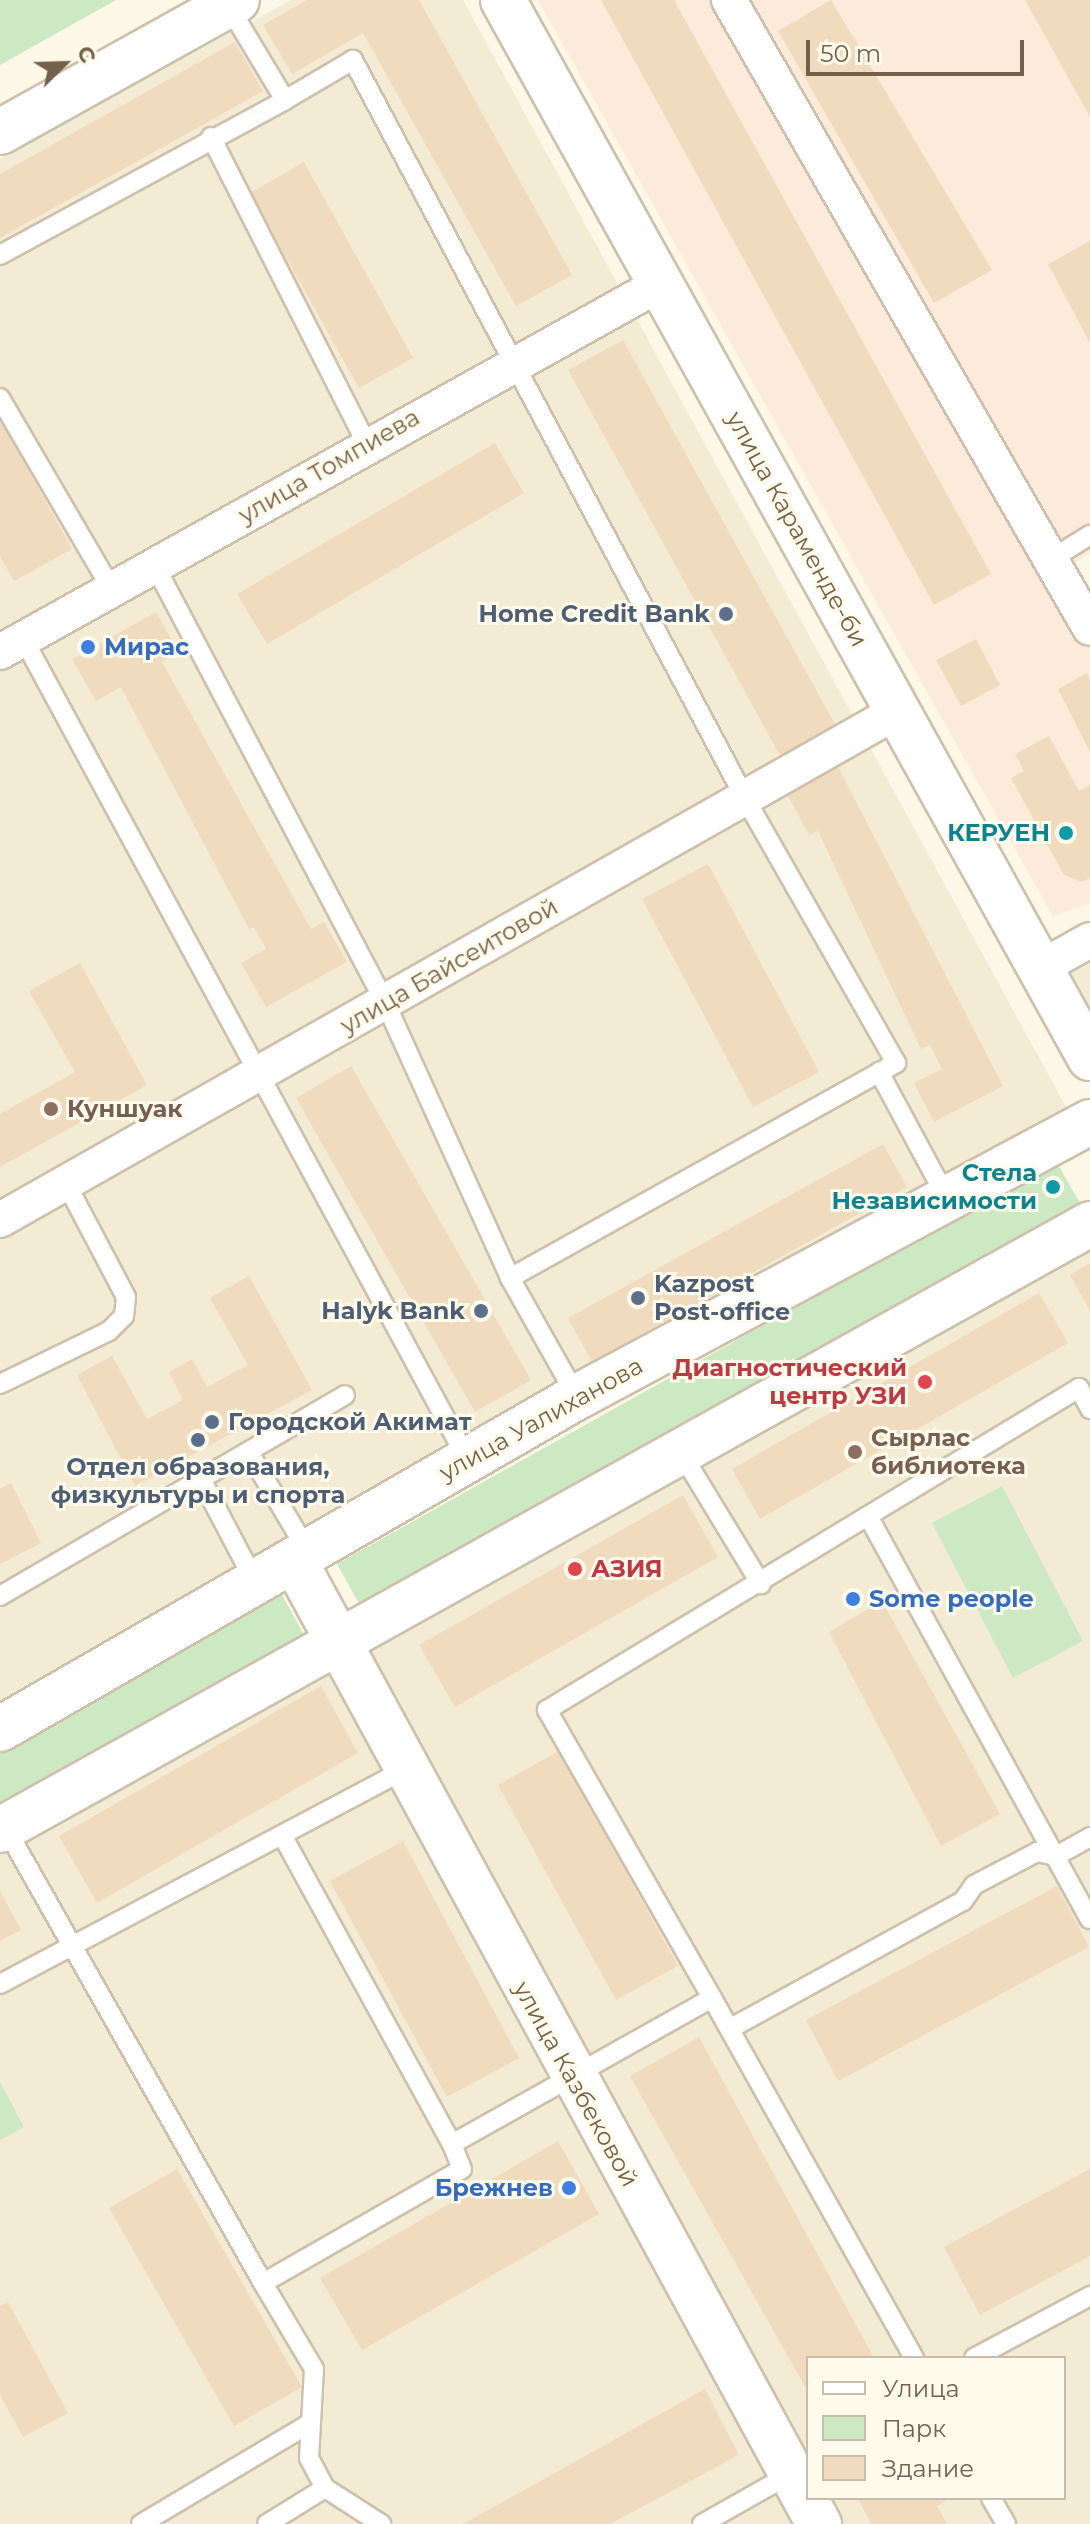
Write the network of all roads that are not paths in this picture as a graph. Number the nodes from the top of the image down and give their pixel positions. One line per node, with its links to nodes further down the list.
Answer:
1 (503, 0): 8 (street, улица Караменде-би)
2 (729, 0): 13 (street)
3 (232, 2): 4 (lane); 5 (street)
4 (285, 100): 6 (lane); 9 (lane)
5 (0, 132)
6 (211, 137): 7 (lane); 11 (lane)
7 (0, 255)
8 (660, 284): 9 (street, улица Томпиева); 18 (street, улица Караменде-би)
9 (517, 359): 11 (street, улица Томпиева); 19 (lane)
10 (0, 398): 15 (lane)
11 (367, 445): 14 (street, улица Томпиева)
12 (1090, 535): 13 (lane)
13 (1053, 558): 16 (street)
14 (155, 566): 15 (street, улица Томпиева); 22 (lane)
15 (112, 590): 17 (street, улица Томпиева)
16 (1090, 628)
17 (12, 646): 25 (lane)
18 (898, 711): 19 (street, улица Байсеитовой); 21 (street, улица Караменде-би)
19 (745, 798): 22 (street, улица Байсеитовой); 24 (lane)
20 (1090, 940): 21 (street)
21 (1040, 968): 23 (street, улица Караменде-би)
22 (385, 1002): 25 (street, улица Байсеитовой); 31 (lane)
23 (1090, 1058)
24 (879, 1072): 28 (lane); 31 (lane)
25 (260, 1074): 27 (street, улица Байсеитовой); 38 (lane)
26 (1090, 1122): 28 (street, улица Уалиханова)
27 (66, 1183): 29 (street, улица Байсеитовой); 32 (lane)
28 (949, 1201): 34 (street, улица Уалиханова)
29 (0, 1220)
30 (1090, 1224): 36 (street)
31 (510, 1278): 34 (lane)
32 (0, 1384)
33 (345, 1395): 37 (lane)
34 (577, 1397): 38 (street, улица Уалиханова)
35 (1090, 1409): 40 (lane)
36 (680, 1451): 43 (lane); 45 (street)
37 (250, 1454): 39 (lane); 41 (lane)
38 (468, 1460): 41 (street, улица Уалиханова)
39 (201, 1479): 42 (lane); 44 (lane)
40 (868, 1516): 43 (lane); 51 (lane)
41 (301, 1555): 42 (street, улица Уалиханова); 45 (street, улица Казбековой)
42 (255, 1582): 46 (street, улица Уалиханова)
43 (761, 1584): 55 (lane)
44 (0, 1596)
45 (336, 1642): 47 (street, улица Казбековой); 48 (street)
46 (0, 1729)
47 (406, 1769): 49 (lane); 57 (street, улица Казбековой)
48 (3, 1828): 53 (lane)
49 (282, 1835): 53 (lane); 58 (lane)
50 (1090, 1837): 51 (lane)
51 (1056, 1856): 52 (lane); 56 (lane)
52 (1090, 1919)
53 (72, 1946): 54 (lane); 59 (lane)
54 (0, 1984)
55 (712, 1998): 56 (lane); 57 (lane)
56 (731, 2028): 61 (lane)
57 (571, 2076): 58 (lane); 64 (street, улица Казбековой)
58 (452, 2144): 59 (lane)
59 (263, 2283): 63 (lane)
60 (1090, 2296): 62 (lane)
61 (913, 2356)
62 (978, 2356)
63 (309, 2424): 65 (lane); 68 (lane)
64 (800, 2468): 71 (lane)
65 (325, 2488): 69 (lane); 70 (lane)
66 (811, 2500): 72 (street, улица Казбековой)
67 (992, 2500): 73 (lane)
68 (141, 2524)
69 (267, 2524)
70 (381, 2524)
71 (702, 2524)
72 (819, 2524)
73 (1006, 2524)

